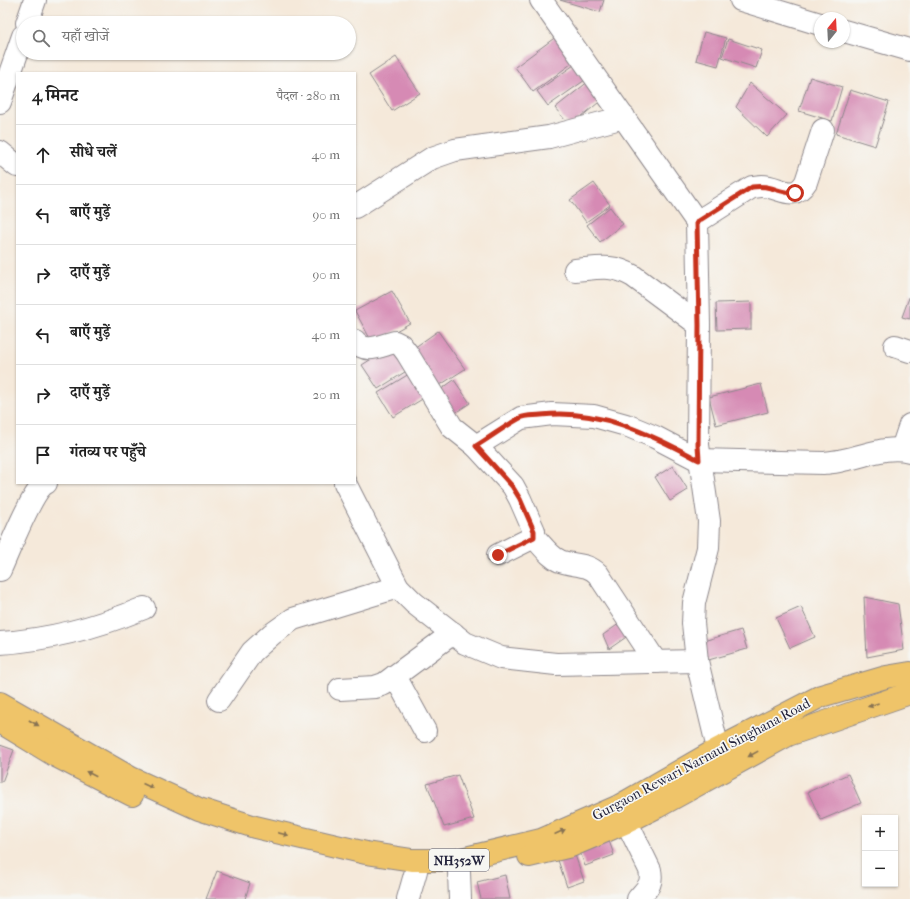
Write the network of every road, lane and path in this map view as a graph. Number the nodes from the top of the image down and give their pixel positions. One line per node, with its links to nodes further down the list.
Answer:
1 (36, 0): 4 (street)
2 (540, 0): 10 (street)
3 (741, 0): 5 (street)
4 (30, 16)
5 (814, 22)
6 (850, 33): 7 (street)
7 (910, 50)
8 (16, 56): 9 (street)
9 (0, 102)
10 (624, 118): 14 (street); 15 (street)
11 (822, 130): 15 (street)
12 (0, 152): 13 (street)
13 (16, 165)
14 (356, 206)
15 (697, 222): 17 (street)
16 (575, 270): 17 (street)
17 (699, 325): 22 (street)
18 (356, 341): 20 (street)
19 (910, 424): 21 (street)
20 (476, 446): 22 (street); 25 (street)
21 (906, 450): 22 (street)
22 (699, 460): 32 (street)
23 (44, 484): 27 (street)
24 (346, 484): 28 (street)
25 (534, 537): 26 (street); 33 (street)
26 (498, 555)
27 (0, 570)
28 (398, 588): 30 (street); 38 (street)
29 (144, 608): 31 (street)
30 (453, 633): 33 (street); 35 (street)
31 (0, 643)
32 (697, 661): 33 (street); 42 (street)
33 (656, 662)
34 (910, 673): 42 (highway, Gurgaon Rewari Narnaul Singhana Road / NH352W)
35 (395, 676): 36 (street); 41 (street)
36 (340, 689)
37 (910, 693): 43 (highway, Gurgaon Rewari Narnaul Singhana Road / NH352W, one-way to 43)
38 (219, 700)
39 (0, 703): 44 (highway, Gurgaon Rewari Narnaul Singhana Road / NH352W, one-way to 44)
40 (0, 722): 44 (highway, Gurgaon Rewari Narnaul Singhana Road / NH352W, one-way to 40)
41 (425, 731)
42 (718, 749): 43 (highway, Gurgaon Rewari Narnaul Singhana Road / NH352W)
43 (623, 814): 44 (highway, Gurgaon Rewari Narnaul Singhana Road / NH352W, one-way to 43); 45 (highway, Gurgaon Rewari Narnaul Singhana Road / NH352W); 48 (street)
44 (416, 865): 45 (highway, Gurgaon Rewari Narnaul Singhana Road / NH352W); 46 (street)
45 (459, 872): 47 (street)
46 (408, 899)
47 (460, 899)
48 (638, 899)

